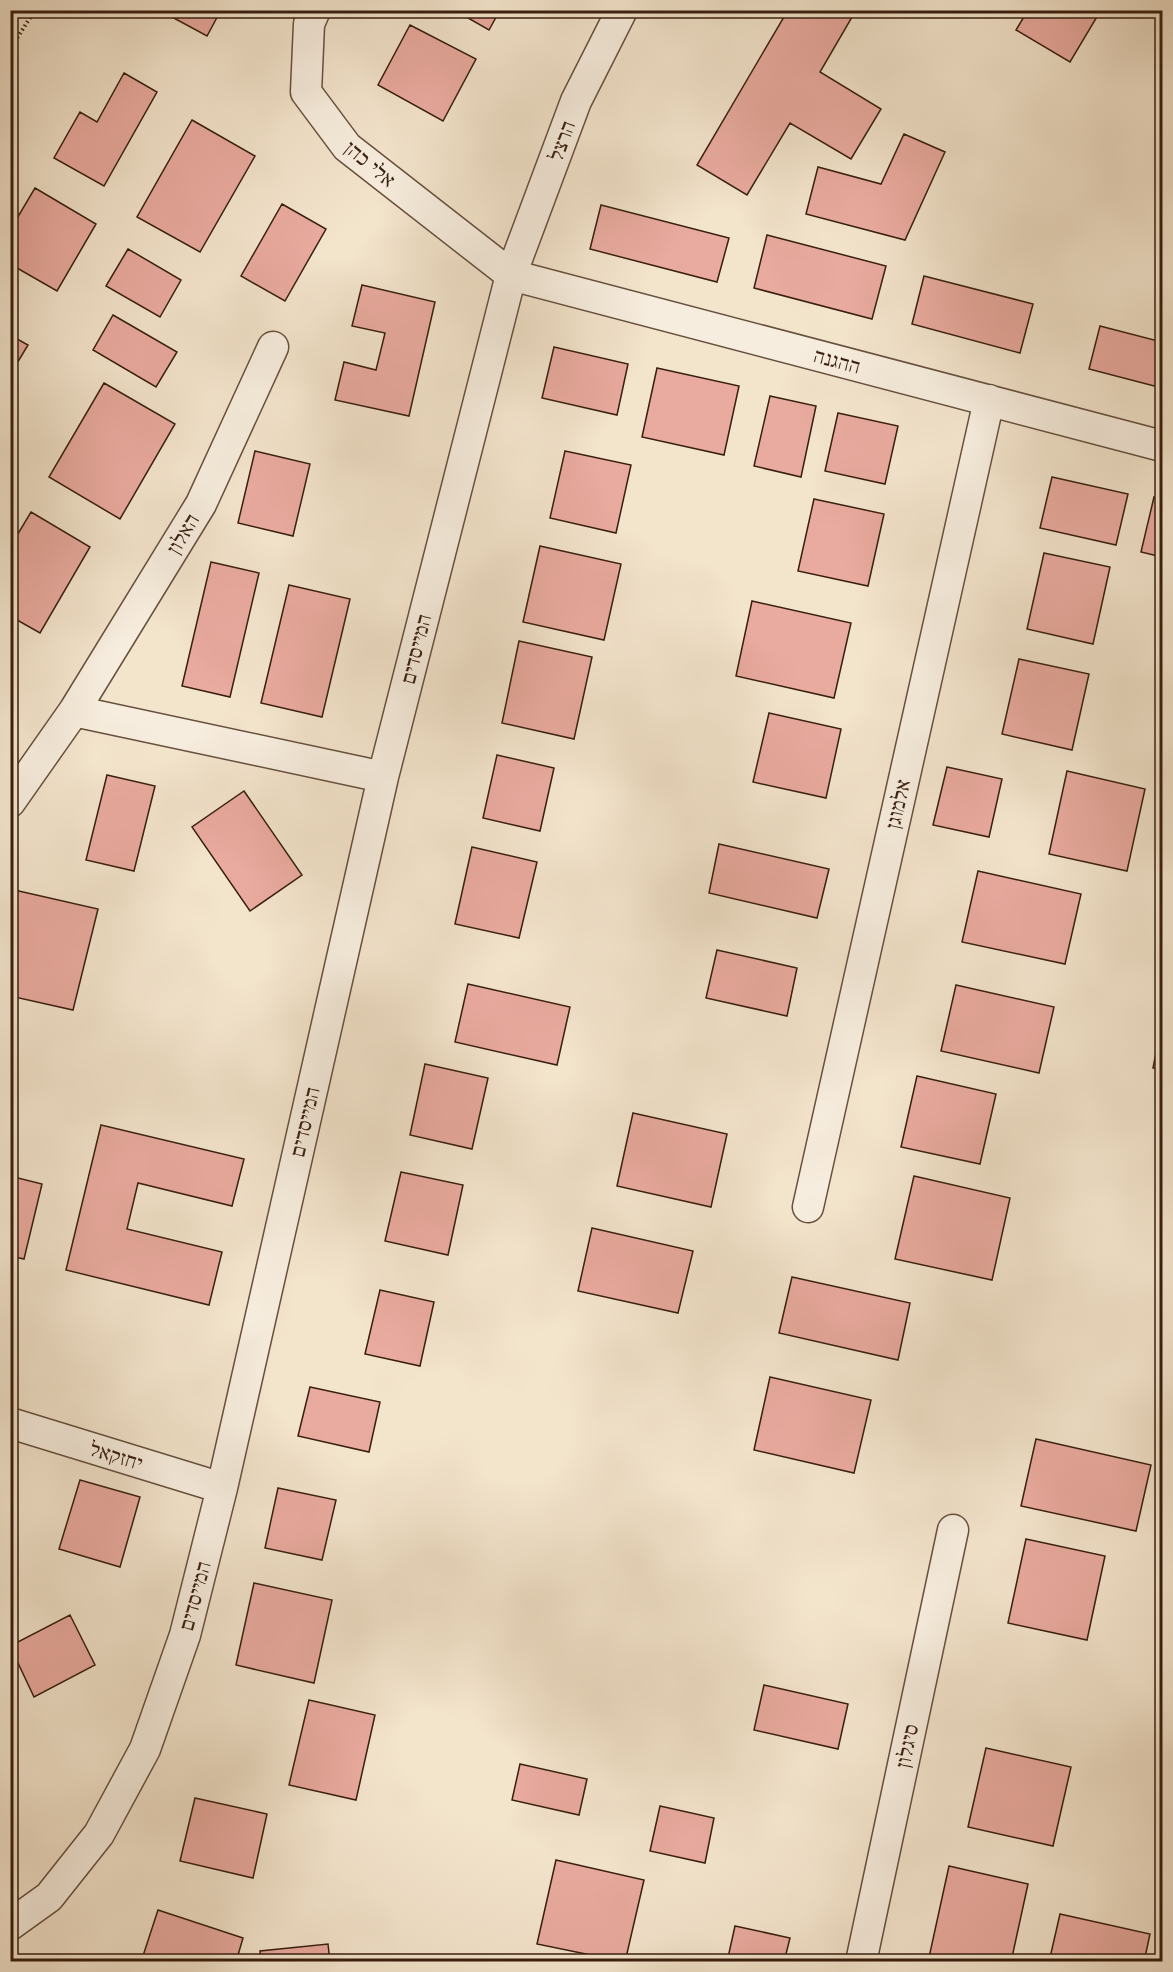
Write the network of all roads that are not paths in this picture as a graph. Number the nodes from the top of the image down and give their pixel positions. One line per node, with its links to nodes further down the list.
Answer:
1 (315, 10): 3 (street, אלי כהן)
2 (622, 10): 3 (street, הרצל)
3 (511, 275): 5 (street, ההגנה); 8 (street, המייסדים)
4 (273, 346): 7 (street, האלון)
5 (989, 400): 6 (street, ההגנה); 10 (street, אלמוגן)
6 (1162, 446)
7 (74, 711): 8 (street); 9 (street, האלון)
8 (383, 777): 12 (street, המייסדים)
9 (10, 802)
10 (808, 1207)
11 (10, 1423): 12 (street, יחזקאל)
12 (222, 1488): 14 (street, המייסדים)
13 (953, 1530): 15 (street, סיגלון)
14 (10, 1925)
15 (861, 1962)

